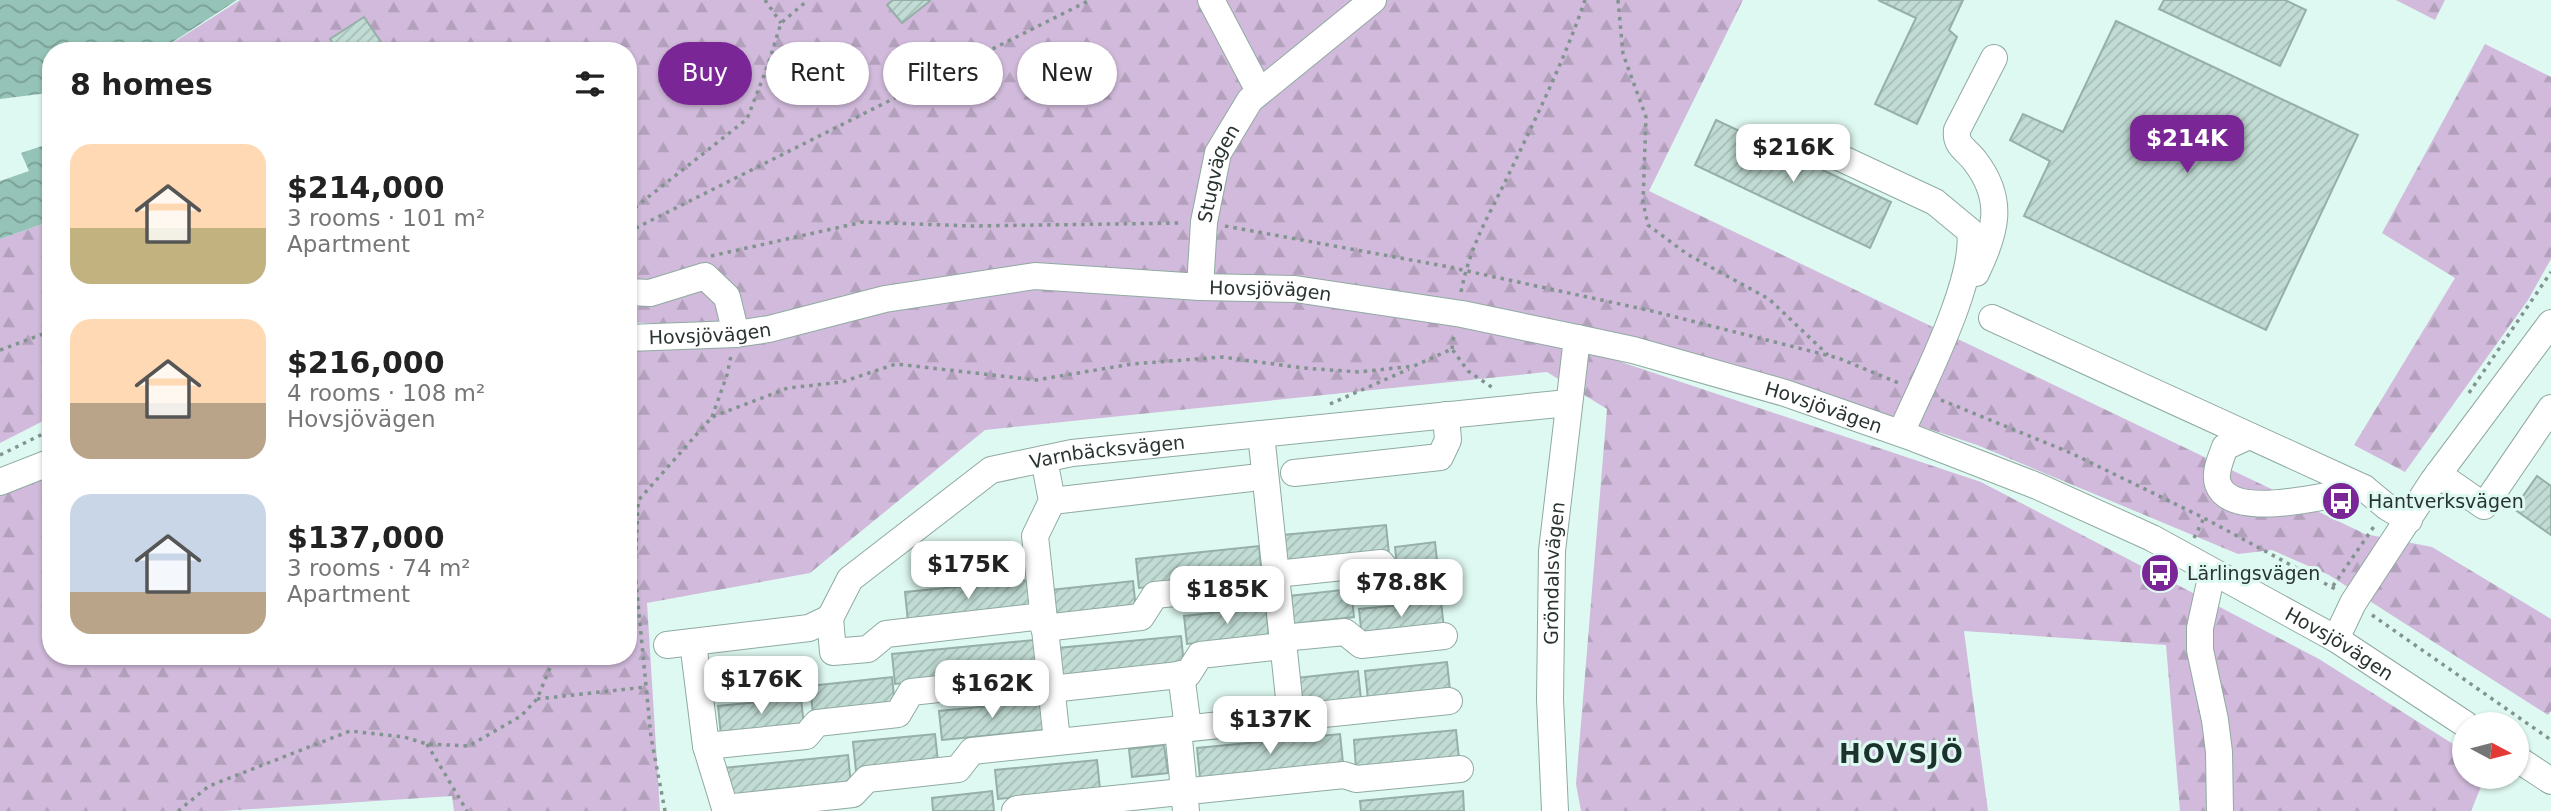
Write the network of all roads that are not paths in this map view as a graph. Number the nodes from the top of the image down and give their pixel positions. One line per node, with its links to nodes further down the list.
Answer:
1 (1211, 0): 4 (street)
2 (1373, 0): 4 (street, Stugvägen)
3 (1994, 58): 8 (street)
4 (1259, 91): 6 (street, Stugvägen)
5 (1800, 139): 8 (street, Hovsjövägen)
6 (1200, 287): 11 (street, Hovsjövägen); 13 (street, Hovsjövägen)
7 (637, 292): 11 (street)
8 (1954, 311): 17 (street, Hovsjövägen)
9 (1992, 317): 19 (street)
10 (2551, 323): 23 (street)
11 (736, 334): 12 (street, Hovsjövägen)
12 (637, 338)
13 (1577, 338): 14 (street, Gröndalsvägen); 17 (street, Hovsjövägen)
14 (1568, 403): 16 (street, Varnbäcksvägen); 50 (street, Gröndalsvägen)
15 (2551, 408): 23 (street)
16 (1446, 415): 18 (street, Varnbäcksvägen); 22 (street)
17 (1901, 433): 29 (street, Hovsjövägen)
18 (1261, 434): 20 (street, Varnbäcksvägen); 30 (street)
19 (2249, 436): 26 (street); 26 (street)
20 (1044, 459): 27 (street); 32 (street, Varnbäcksvägen)
21 (42, 466): 25 (street)
22 (1294, 474)
23 (2438, 474): 28 (street)
24 (1251, 478): 27 (street)
25 (0, 482)
26 (2364, 488): 28 (street)
27 (1052, 500): 33 (street)
28 (2409, 520): 35 (street)
29 (2212, 573): 35 (street, Hovsjövägen); 51 (street)
30 (1277, 578): 31 (street); 33 (street); 36 (street)
31 (1438, 578)
32 (830, 618): 33 (street); 44 (street)
33 (1044, 622): 38 (street)
34 (1444, 636): 36 (street)
35 (2336, 639): 40 (street, Hovsjövägen)
36 (1283, 642): 37 (street); 41 (street)
37 (1181, 674): 38 (street); 42 (street)
38 (1050, 683): 43 (street); 44 (street)
39 (1450, 701): 41 (street)
40 (2452, 715)
41 (1291, 717): 42 (street)
42 (1183, 728): 43 (street); 48 (street)
43 (1056, 741): 44 (street)
44 (706, 746)
45 (2529, 767): 47 (street)
46 (1460, 769): 48 (street)
47 (2551, 781)
48 (1185, 801): 49 (street)
49 (1015, 811)
50 (1555, 811)
51 (2220, 811)

